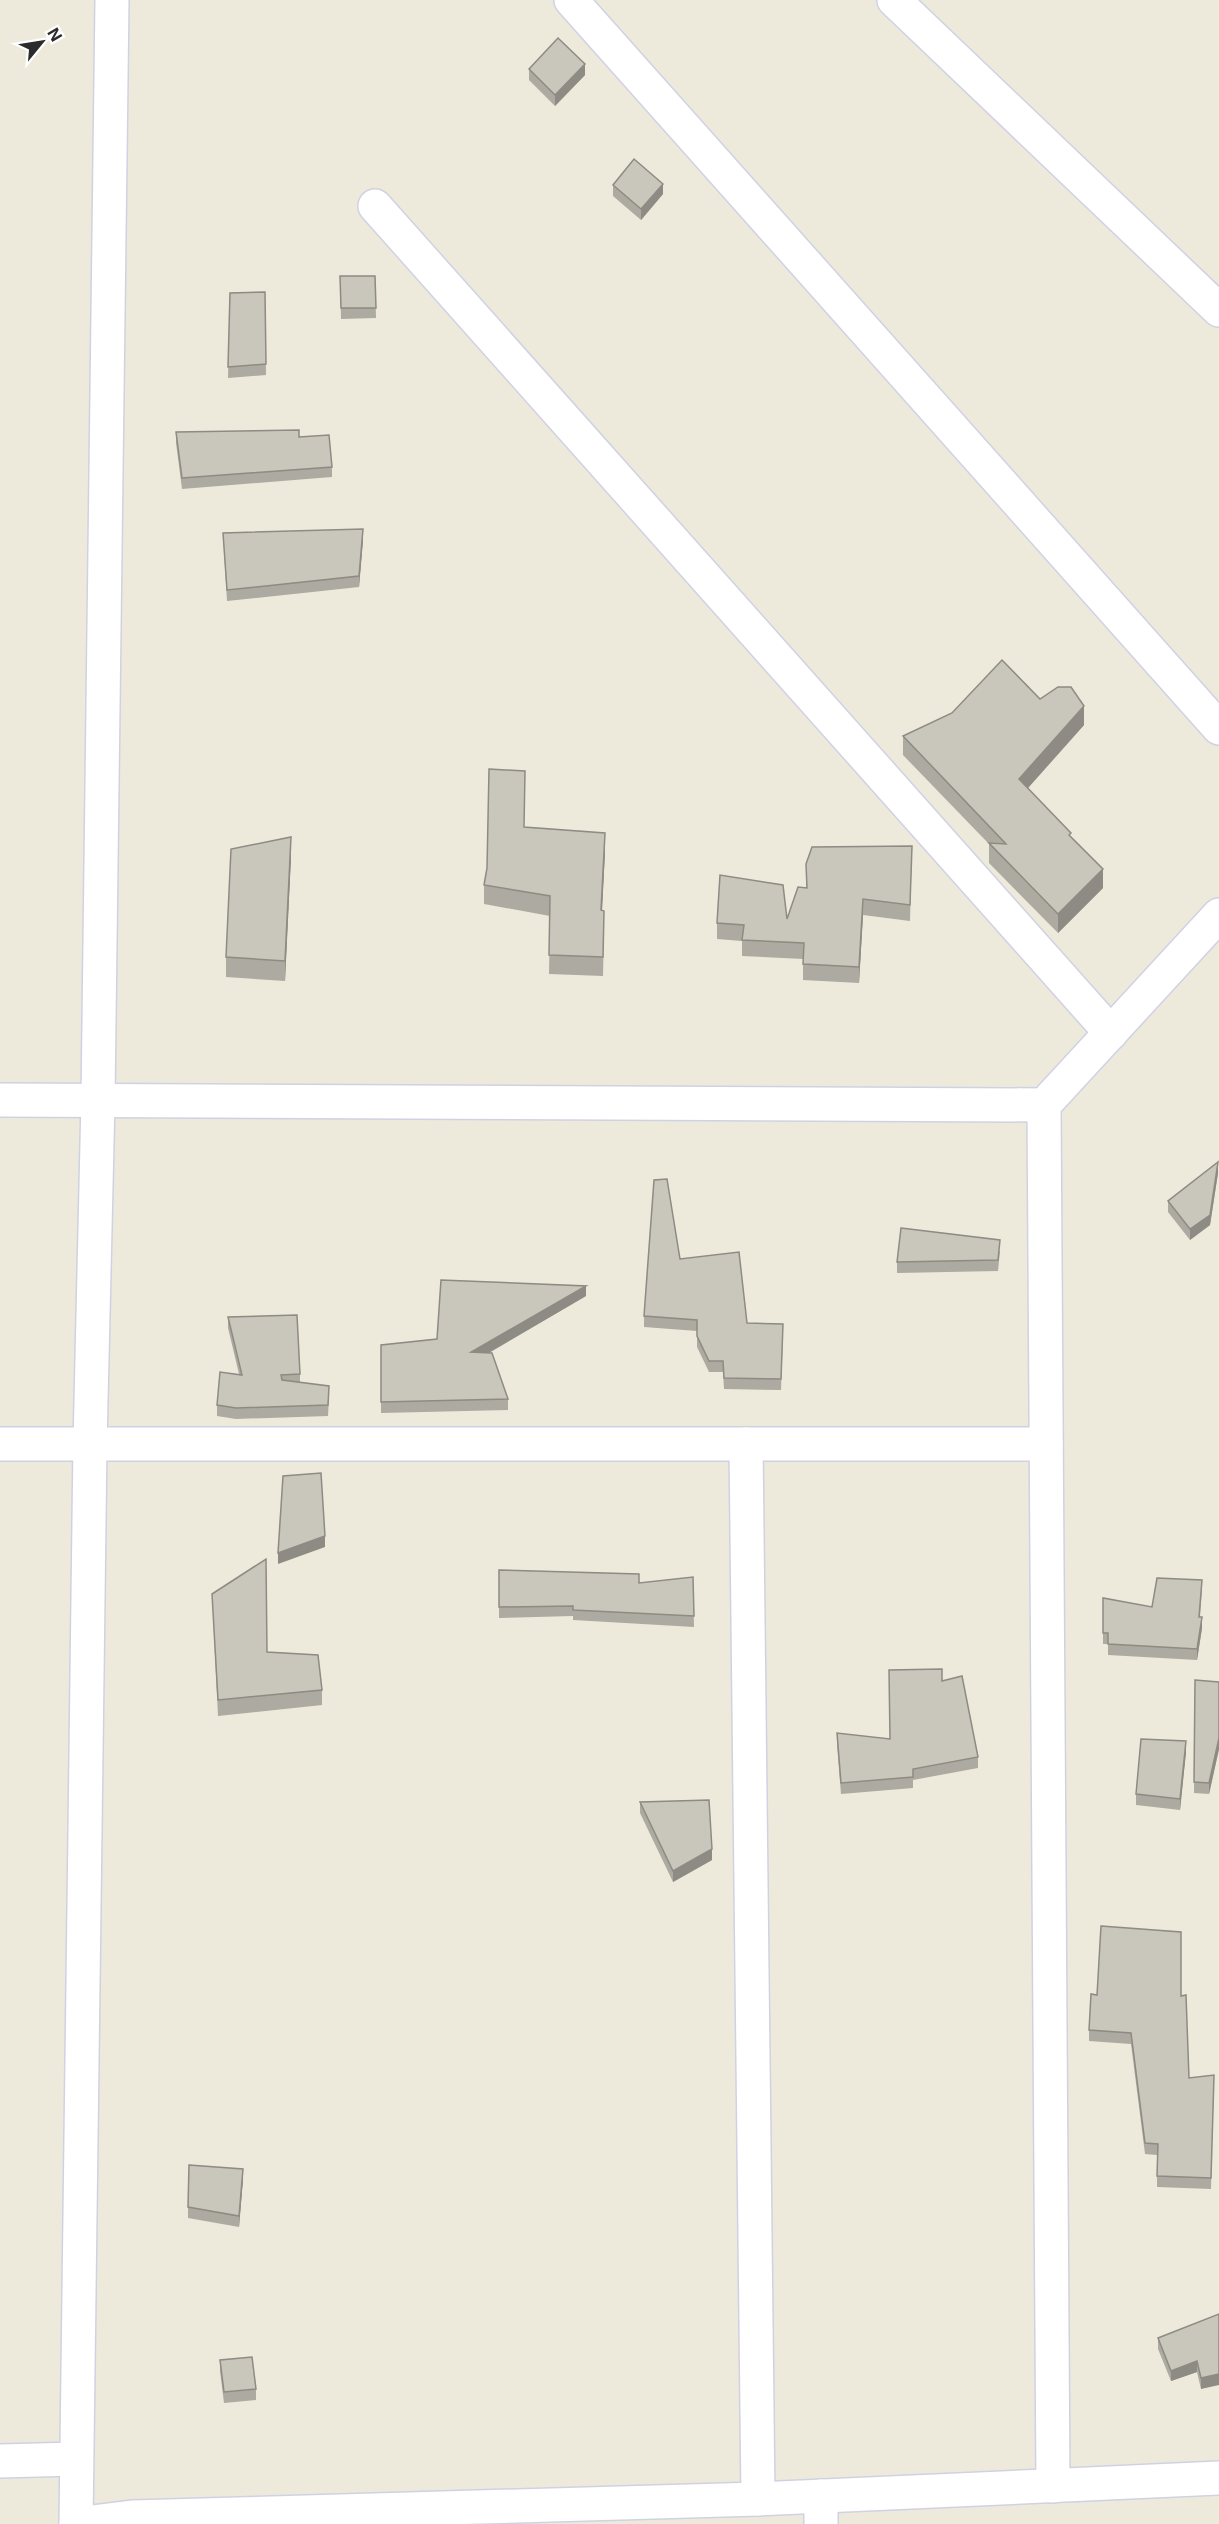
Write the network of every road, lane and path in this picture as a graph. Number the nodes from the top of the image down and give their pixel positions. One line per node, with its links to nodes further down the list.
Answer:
1 (112, 0): 10 (street)
2 (571, 0): 6 (street)
3 (894, 0): 5 (street)
4 (375, 206): 8 (street)
5 (1219, 309)
6 (1219, 728)
7 (1219, 915): 8 (street)
8 (1111, 1033): 11 (street)
9 (0, 1100): 10 (street)
10 (98, 1100): 11 (street); 13 (street)
11 (1044, 1105): 15 (street)
12 (0, 1444): 13 (street)
13 (90, 1444): 14 (street); 16 (street)
14 (746, 1444): 15 (street); 20 (street)
15 (1046, 1444): 19 (street)
16 (76, 2459): 17 (street); 23 (street)
17 (0, 2460)
18 (1219, 2478): 19 (street)
19 (1053, 2486): 21 (street)
20 (758, 2499): 21 (street); 22 (street)
21 (821, 2510)
22 (400, 2517): 23 (street)
23 (76, 2524)

